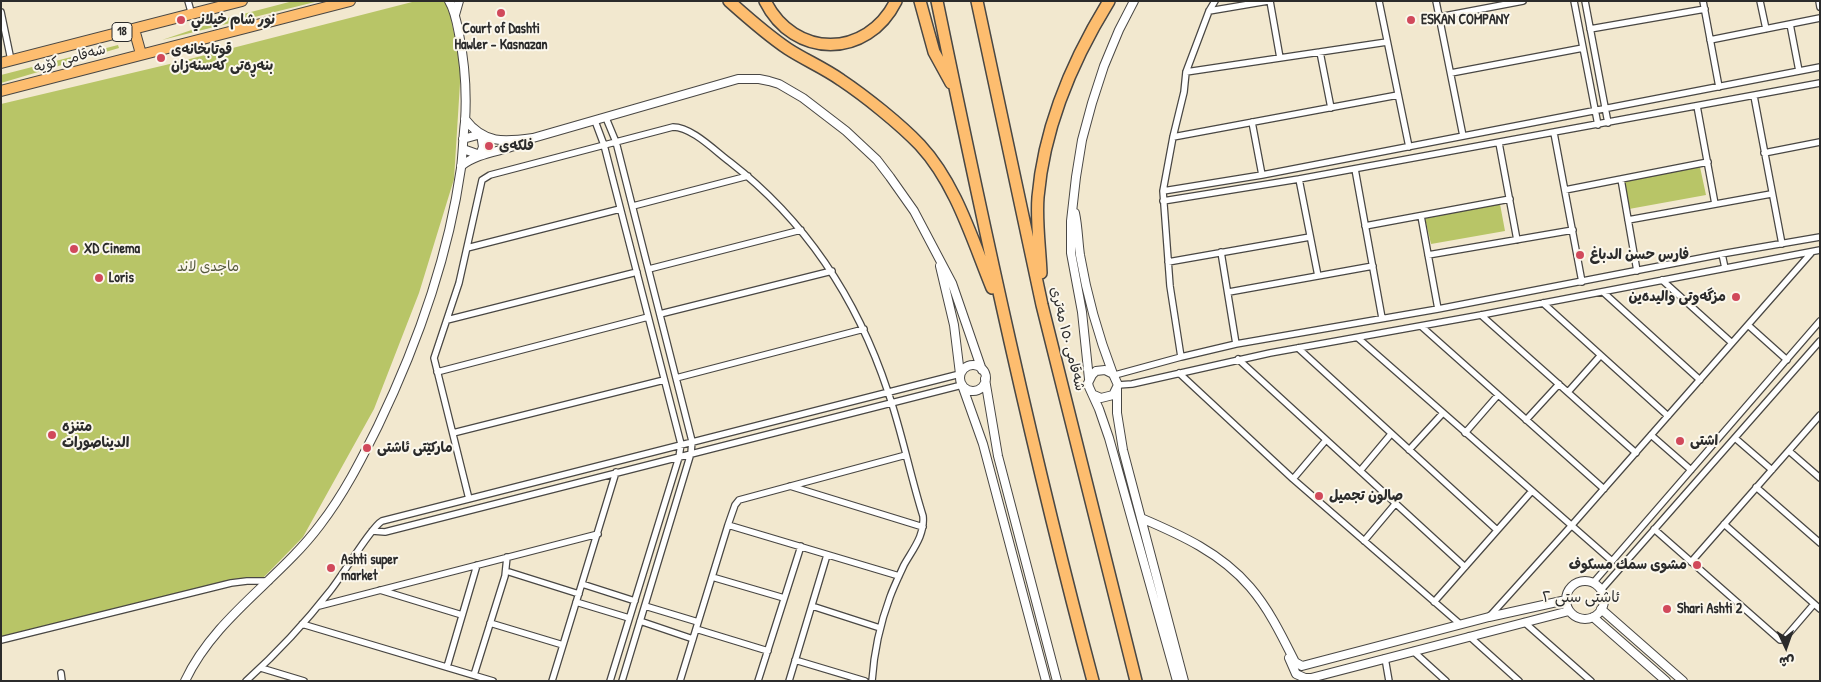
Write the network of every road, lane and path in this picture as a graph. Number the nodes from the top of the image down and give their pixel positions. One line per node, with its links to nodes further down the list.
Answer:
1 (188, 1): 29 (street)
2 (242, 1): 29 (highway, شەقامی کۆیە / 18)
3 (350, 1): 41 (highway, شەقامی کۆیە / 18)
4 (449, 1): 30 (street)
5 (459, 1): 30 (street)
6 (728, 1): 128 (highway)
7 (765, 1): 8 (highway)
8 (896, 1)
9 (920, 1): 52 (highway)
10 (937, 1): 52 (highway)
11 (977, 1): 48 (highway, شەقامی ١٥٠ مەتری)
12 (984, 1): 48 (highway)
13 (1109, 1): 124 (highway)
14 (1134, 1): 93 (street)
15 (1215, 1): 27 (street)
16 (1269, 1): 27 (street); 42 (street)
17 (1379, 1): 38 (street)
18 (1436, 1): 31 (street)
19 (1523, 1): 31 (street)
20 (1574, 1): 39 (street)
21 (1585, 1): 35 (street)
22 (1703, 1): 26 (street)
23 (1760, 1): 36 (street)
24 (1819, 1): 25 (street)
25 (1820, 7)
26 (1704, 9): 35 (street); 37 (street)
27 (1209, 11): 46 (street)
28 (1, 12): 43 (street)
29 (192, 14): 34 (highway, شەقامی کۆیە / 18)
30 (455, 15): 60 (street)
31 (1439, 18): 47 (street)
32 (1820, 18): 33 (street)
33 (1790, 24): 36 (street); 45 (street)
34 (134, 29): 41 (highway); 43 (highway, شەقامی کۆیە / 18)
35 (1590, 29): 57 (street)
36 (1766, 29): 37 (street)
37 (1710, 40): 50 (street)
38 (1387, 42): 40 (street); 53 (street)
39 (1583, 48): 47 (street); 58 (street)
40 (1320, 52): 42 (street); 56 (street)
41 (141, 54): 51 (highway, شەقامی کۆیە / 18)
42 (1280, 58): 46 (street)
43 (6, 61)
44 (1820, 67): 45 (street)
45 (1799, 71): 50 (street)
46 (1186, 72): 68 (street)
47 (1451, 74): 67 (street)
48 (994, 83): 124 (highway, شەقامی ١٥٠ مەتری)
49 (1820, 83): 54 (street)
50 (1719, 87): 57 (street)
51 (1, 91)
52 (956, 91): 128 (highway)
53 (1398, 95): 56 (street); 75 (street)
54 (1754, 96): 55 (street); 77 (street)
55 (1697, 106): 63 (street); 79 (street)
56 (1330, 108): 62 (street)
57 (1606, 109): 58 (street); 63 (street)
58 (1595, 111): 64 (street); 67 (street)
59 (606, 118): 61 (street); 71 (street); 110 (street)
60 (465, 119): 66 (street); 70 (street)
61 (595, 121): 69 (street); 74 (street)
62 (1252, 122): 68 (street); 82 (street)
63 (1608, 123): 64 (street)
64 (1598, 125): 65 (street)
65 (1554, 133): 72 (street); 86 (street)
66 (481, 134): 69 (street); 70 (street); 78 (street)
67 (1463, 136): 75 (street)
68 (1173, 137): 87 (street)
69 (533, 138): 78 (street)
70 (463, 139): 76 (street)
71 (616, 142): 74 (street); 83 (street); 92 (street)
72 (1499, 143): 81 (street); 89 (street)
73 (1819, 144): 77 (street)
74 (604, 145): 94 (street); 104 (street)
75 (1409, 147): 82 (street)
76 (463, 149): 78 (street); 80 (street)
77 (1764, 153): 88 (street)
78 (480, 155): 80 (street)
79 (1708, 162): 85 (street); 91 (street)
80 (462, 166): 216 (street)
81 (1355, 169): 84 (street); 97 (street)
82 (1262, 175): 87 (street)
83 (748, 176): 92 (street); 98 (street)
84 (1299, 179): 90 (street); 100 (street)
85 (1620, 179): 86 (street); 96 (street)
86 (1565, 190): 99 (street)
87 (1163, 191): 90 (street)
88 (1771, 194): 91 (street); 103 (street)
89 (1510, 199): 95 (street); 102 (street)
90 (1164, 201): 111 (street)
91 (1715, 204): 96 (street)
92 (633, 206): 114 (street)
93 (1074, 206): 149 (street); 151 (street)
94 (620, 209): 104 (street); 117 (street)
95 (1420, 216): 97 (street); 109 (street)
96 (1628, 220): 116 (street)
97 (1365, 226): 112 (street)
98 (801, 230): 114 (street); 115 (street)
99 (1573, 230): 102 (street); 120 (street)
100 (1310, 236): 106 (street); 118 (street)
101 (1820, 237): 103 (street)
102 (1517, 240): 109 (street)
103 (1782, 244): 108 (street)
104 (467, 248): 131 (street)
105 (1820, 250): 107 (street)
106 (1221, 252): 111 (street); 121 (street)
107 (1812, 252): 113 (street); 133 (street)
108 (1722, 254): 113 (street); 116 (street)
109 (1428, 255): 125 (street)
110 (940, 262): 145 (street); 148 (street)
111 (1168, 262): 142 (street)
112 (1373, 266): 118 (street); 130 (street)
113 (1725, 268): 119 (street)
114 (649, 269): 126 (street)
115 (832, 271): 126 (street); 135 (street)
116 (1637, 271): 120 (street)
117 (637, 272): 129 (street); 131 (street)
118 (1318, 276): 121 (street)
119 (1662, 280): 122 (street); 138 (street)
120 (1582, 282): 125 (street)
121 (1229, 292): 139 (street)
122 (1603, 292): 123 (street); 154 (street)
123 (1542, 303): 127 (street); 141 (street)
124 (1042, 305): 277 (highway, شەقامی ١٥٠ مەتری)
125 (1438, 308): 130 (street)
126 (660, 314): 150 (street)
127 (1481, 315): 134 (street); 156 (street)
128 (1003, 316): 276 (highway)
129 (648, 317): 146 (street); 153 (street)
130 (1382, 318): 139 (street)
131 (448, 320): 146 (street)
132 (1820, 321): 144 (street)
133 (1748, 325): 138 (street); 144 (street)
134 (1421, 326): 136 (street); 163 (street)
135 (864, 329): 150 (street); 160 (street)
136 (1358, 338): 140 (street); 165 (street)
137 (1820, 341): 159 (street)
138 (1732, 343): 154 (street)
139 (1236, 344): 142 (street)
140 (1298, 348): 143 (street); 171 (street)
141 (1600, 356): 161 (street); 166 (street)
142 (1181, 357): 149 (street)
143 (1238, 359): 147 (street); 174 (street)
144 (1787, 360): 155 (street)
145 (982, 370): 148 (street); 152 (street)
146 (437, 372): 169 (street)
147 (1179, 373): 158 (street); 188 (street)
148 (960, 374): 157 (street); 160 (street)
149 (1114, 374): 151 (street); 158 (street)
150 (676, 378): 175 (street)
151 (1090, 378): 162 (street)
152 (985, 379): 157 (street); 275 (street)
153 (664, 380): 169 (street); 176 (street)
154 (1700, 380): 166 (street)
155 (1770, 380): 159 (street); 183 (street)
156 (1559, 384): 161 (street); 168 (street)
157 (962, 385): 164 (street); 274 (street)
158 (1117, 386): 162 (street); 195 (street)
159 (1779, 388): 173 (street)
160 (888, 392): 164 (street); 175 (street)
161 (1568, 392): 179 (street)
162 (1094, 395): 278 (street)
163 (1498, 395): 168 (street); 170 (street)
164 (892, 402): 180 (street); 181 (street)
165 (1443, 413): 170 (street); 177 (street)
166 (1668, 416): 172 (street)
167 (1820, 416): 178 (street)
168 (1526, 420): 191 (street)
169 (453, 433): 193 (street)
170 (1465, 433): 192 (street)
171 (1391, 434): 177 (street); 185 (street)
172 (1651, 436): 179 (street); 183 (street)
173 (1735, 438): 184 (street); 201 (street)
174 (1326, 440): 185 (street); 188 (street)
175 (692, 441): 176 (street); 180 (street)
176 (681, 444): 182 (street); 193 (street)
177 (1409, 450): 200 (street)
178 (1789, 451): 184 (street); 187 (street)
179 (1636, 452): 191 (street)
180 (691, 453): 182 (street); 229 (street)
181 (906, 455): 189 (street); 199 (street)
182 (679, 457): 186 (street); 224 (street)
183 (1691, 470): 209 (street)
184 (1772, 470): 190 (street)
185 (1360, 471): 194 (street)
186 (616, 472): 202 (street); 203 (street)
187 (1820, 478)
188 (1293, 479): 204 (street)
189 (790, 486): 197 (street); 199 (street)
190 (1756, 487): 196 (street); 205 (street)
191 (1604, 489): 198 (street)
192 (1531, 492): 198 (street); 200 (street)
193 (470, 499): 202 (street)
194 (1396, 503): 204 (street); 212 (street)
195 (1141, 518): 245 (street); 279 (street)
196 (1724, 524): 210 (street); 227 (street)
197 (728, 525): 206 (street); 215 (street)
198 (1572, 525): 209 (street); 235 (street)
199 (923, 527): 214 (street)
200 (1497, 530): 212 (street)
201 (1654, 530): 210 (street); 220 (street)
202 (372, 531): 228 (street)
203 (598, 534): 208 (street); 218 (street)
204 (1364, 541): 226 (street)
205 (1820, 543)
206 (801, 546): 207 (street); 222 (street)
207 (827, 554): 214 (street); 230 (street)
208 (507, 557): 211 (street); 213 (street)
209 (1612, 561): 217 (street)
210 (1691, 562): 227 (street)
211 (477, 565): 219 (street); 234 (street)
212 (1465, 566): 226 (street)
213 (506, 571): 221 (street); 241 (street)
214 (899, 576): 244 (street)
215 (712, 577): 222 (street); 239 (street)
216 (269, 581): 249 (street); 262 (street)
217 (1593, 583): 220 (street); 223 (street)
218 (582, 584): 221 (street); 224 (street)
219 (380, 590): 228 (street); 234 (street)
220 (1601, 590): 231 (street)
221 (578, 594): 225 (street)
222 (784, 598): 251 (street)
223 (1566, 600): 233 (street); 235 (street)
224 (635, 601): 237 (street)
225 (576, 602): 237 (street); 250 (street)
226 (1434, 602): 243 (street)
227 (1814, 604): 232 (street)
228 (319, 606): 242 (street)
229 (644, 606): 238 (street); 239 (street)
230 (812, 606): 244 (street); 254 (street)
231 (1601, 609): 236 (street); 285 (street)
232 (1820, 609)
233 (1569, 610): 236 (street); 240 (street)
234 (462, 615): 256 (street)
235 (1489, 617): 243 (street)
236 (1592, 617): 284 (street)
237 (629, 618): 267 (street)
238 (640, 621): 248 (street); 268 (street)
239 (698, 622): 246 (street)
240 (1524, 622): 247 (street); 283 (street)
241 (490, 623): 250 (street); 259 (street)
242 (302, 624): 256 (street); 257 (street)
243 (1460, 624): 255 (street)
244 (880, 628): 273 (street)
245 (1278, 628): 255 (street); 260 (street)
246 (696, 629): 248 (street); 251 (street)
247 (1469, 636): 252 (street); 282 (street)
248 (693, 639): 269 (street)
249 (1, 640)
250 (563, 645): 266 (street)
251 (768, 651): 270 (street)
252 (1413, 651): 253 (street); 281 (street)
253 (1385, 658): 260 (street); 280 (street)
254 (795, 660): 271 (street); 272 (street)
255 (1308, 664): 260 (street)
256 (447, 666): 259 (street)
257 (261, 668): 263 (street); 264 (street)
258 (61, 673): 261 (street)
259 (474, 675): 265 (street)
260 (1311, 678)
261 (62, 681)
262 (185, 681)
263 (246, 681)
264 (304, 681)
265 (494, 681)
266 (552, 681)
267 (610, 681)
268 (622, 681)
269 (680, 681)
270 (758, 681)
271 (789, 681)
272 (865, 681)
273 (872, 681)
274 (1046, 681)
275 (1057, 681)
276 (1092, 681)
277 (1136, 681)
278 (1177, 681)
279 (1184, 681)
280 (1389, 681)
281 (1446, 681)
282 (1519, 681)
283 (1591, 681)
284 (1666, 681)
285 (1683, 681)

